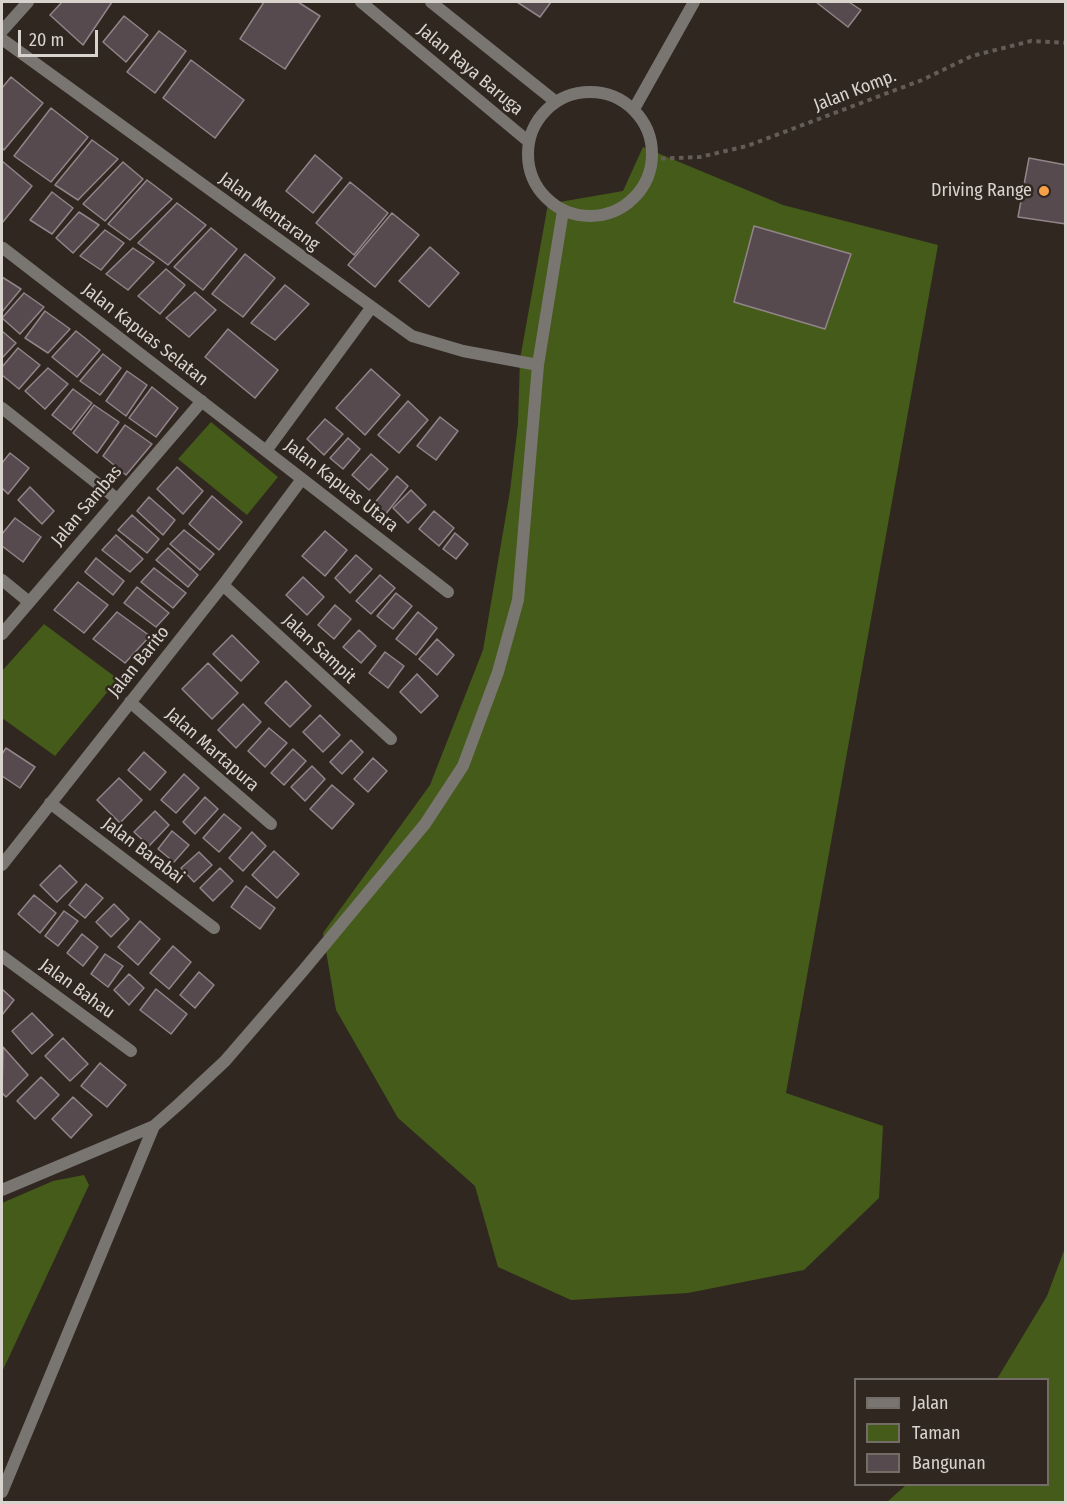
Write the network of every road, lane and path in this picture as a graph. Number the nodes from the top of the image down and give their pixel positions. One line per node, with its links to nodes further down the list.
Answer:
1 (28, 2): 5 (street)
2 (361, 2): 10 (street, Jalan Raya Baruga)
3 (431, 2): 8 (street, Jalan Raya Baruga)
4 (694, 2): 9 (street)
5 (2, 31)
6 (2, 39): 14 (street, Jalan Mentarang)
7 (1065, 43): 11 (path, Jalan Komp.)
8 (556, 102): 9 (street); 10 (street)
9 (634, 109): 11 (street)
10 (529, 142): 12 (street)
11 (652, 159): 12 (street)
12 (563, 211): 15 (street)
13 (3, 248): 16 (street, Jalan Kapuas Selatan)
14 (371, 308): 15 (street, Jalan Mentarang); 18 (street, Jalan Kapuas Utara)
15 (538, 365): 34 (street)
16 (202, 401): 18 (street, Jalan Kapuas Selatan); 20 (street, Jalan Sambas)
17 (2, 408): 20 (street)
18 (266, 451): 19 (street, Jalan Kapuas Utara)
19 (302, 479): 22 (street, Jalan Barito); 23 (street, Jalan Kapuas Utara)
20 (117, 499): 24 (street, Jalan Sambas)
21 (2, 580): 24 (street)
22 (223, 585): 26 (street, Jalan Barito); 27 (street, Jalan Sampit)
23 (448, 592)
24 (29, 602): 25 (street, Jalan Sambas)
25 (2, 634)
26 (130, 702): 28 (street, Jalan Barito); 29 (street, Jalan Martapura)
27 (391, 739)
28 (50, 803): 30 (street, Jalan Barito); 31 (street, Jalan Barabai)
29 (271, 824)
30 (2, 865)
31 (214, 928)
32 (2, 957): 33 (street, Jalan Bahau)
33 (131, 1051)
34 (154, 1126): 35 (street); 36 (street)
35 (2, 1190)
36 (2, 1492)

